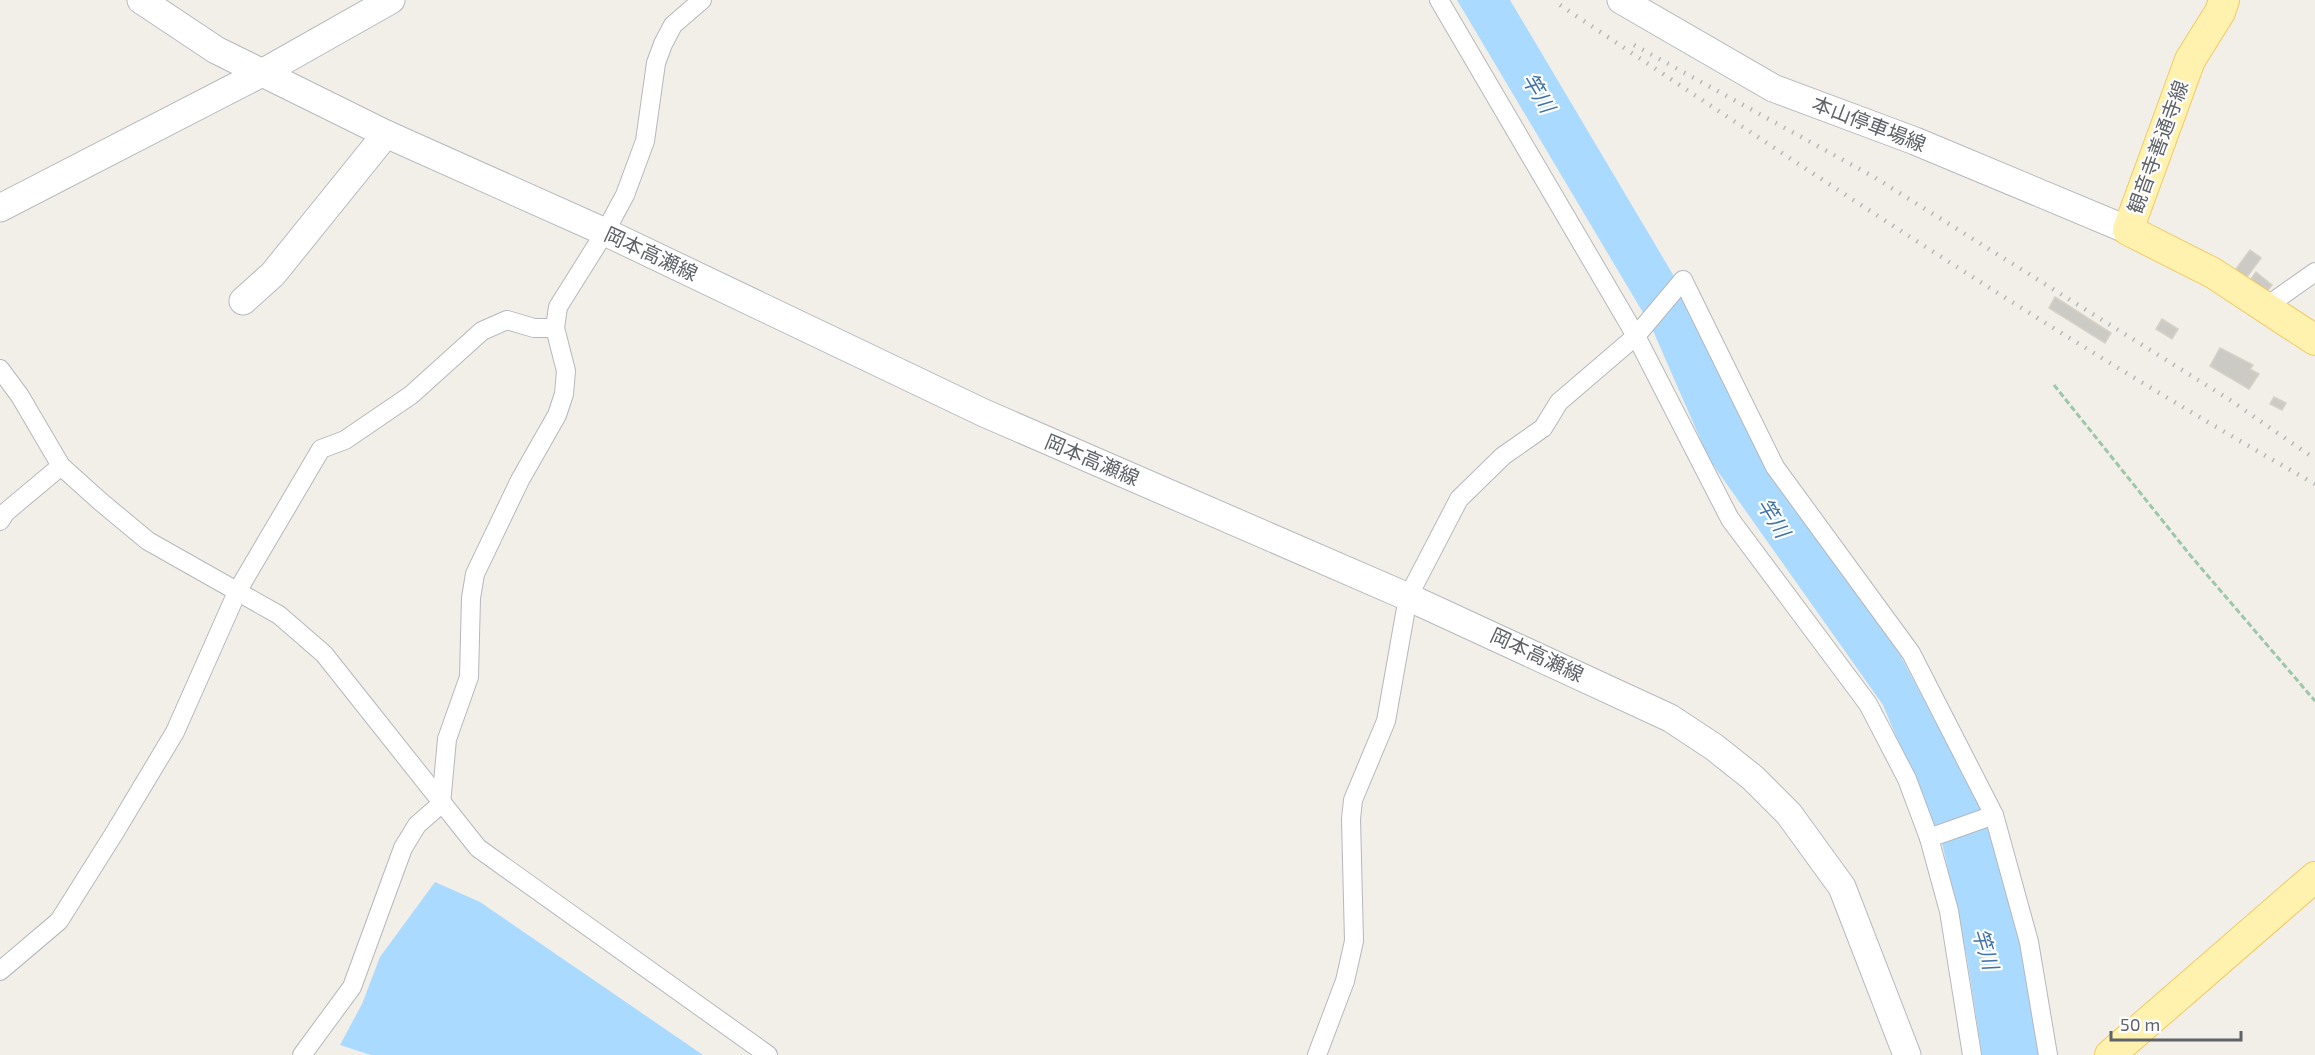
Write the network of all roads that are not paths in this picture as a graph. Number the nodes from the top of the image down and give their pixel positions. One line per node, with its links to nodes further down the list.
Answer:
1 (141, 0): 7 (main road, 岡本高瀬線)
2 (392, 0): 7 (main road)
3 (702, 0): 11 (street)
4 (1439, 0): 16 (street)
5 (1621, 0): 10 (main road, 本山停車場線)
6 (2224, 0): 10 (main road, 観音寺善通寺線)
7 (260, 74): 8 (main road, 岡本高瀬線); 9 (main road)
8 (386, 134): 11 (main road, 岡本高瀬線); 13 (main road)
9 (0, 208)
10 (2128, 230): 14 (main road, 観音寺善通寺線)
11 (605, 232): 15 (street); 22 (main road, 岡本高瀬線)
12 (2315, 272): 14 (street)
13 (243, 301)
14 (2267, 306): 17 (main road, 観音寺善通寺線)
15 (555, 327): 21 (street); 23 (street)
16 (1640, 331): 22 (street); 24 (street); 25 (street)
17 (2315, 339)
18 (0, 369): 19 (street)
19 (61, 466): 20 (street); 21 (street)
20 (0, 521)
21 (238, 590): 23 (street); 27 (street)
22 (1408, 597): 30 (street); 31 (main road, 岡本高瀬線)
23 (441, 804): 28 (street); 29 (street)
24 (1992, 815): 25 (street); 33 (street)
25 (1932, 837): 32 (street)
26 (2315, 877): 34 (main road)
27 (0, 971)
28 (302, 1055)
29 (768, 1055)
30 (1317, 1055)
31 (1907, 1055)
32 (1972, 1055)
33 (2048, 1055)
34 (2110, 1055)

